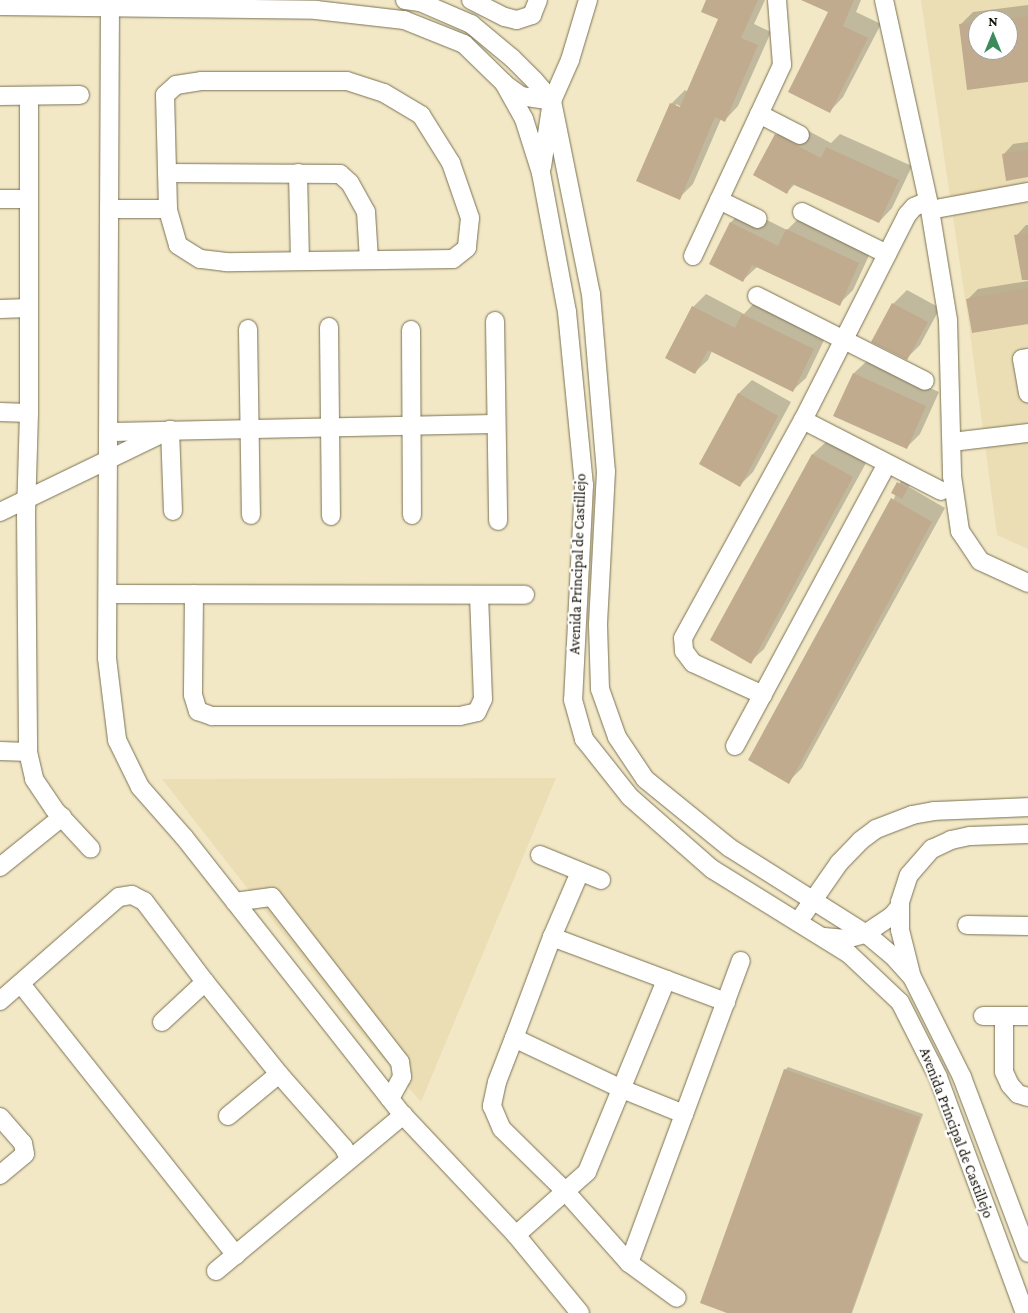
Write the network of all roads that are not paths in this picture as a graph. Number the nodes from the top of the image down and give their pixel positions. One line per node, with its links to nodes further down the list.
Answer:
1 (405, 0): 14 (street, Avenida Principal de Castillejo)
2 (471, 0): 3 (street)
3 (538, 0)
4 (588, 0): 14 (street)
5 (776, 0): 15 (street)
6 (884, 0): 24 (street)
7 (110, 4): 8 (street, Avenida Principal de Castillejo); 9 (street, Avenida Principal de Castillejo); 25 (street)
8 (0, 6)
9 (331, 6): 10 (street, Avenida Principal de Castillejo)
10 (504, 82): 14 (street); 18 (street, Avenida Principal de Castillejo)
11 (80, 95): 13 (street)
12 (0, 96): 13 (street)
13 (29, 96): 22 (street)
14 (552, 101): 18 (street); 81 (street, Avenida Principal de Castillejo)
15 (759, 114): 16 (street); 23 (street)
16 (800, 135)
17 (298, 173): 19 (street); 31 (street); 32 (street)
18 (541, 173): 84 (street, Avenida Principal de Castillejo)
19 (167, 174): 26 (street); 31 (street)
20 (1028, 192): 24 (street)
21 (0, 199): 22 (street)
22 (29, 199): 34 (street)
23 (719, 200): 28 (street); 30 (street)
24 (929, 206): 29 (street); 54 (street)
25 (110, 209): 26 (street); 52 (street)
26 (168, 209): 32 (street)
27 (802, 212): 29 (street)
28 (758, 219)
29 (887, 254): 40 (street)
30 (693, 256)
31 (369, 260): 32 (street)
32 (300, 261)
33 (756, 296): 40 (street)
34 (29, 308): 35 (street); 45 (street)
35 (0, 309)
36 (495, 322): 47 (street)
37 (328, 327): 49 (street)
38 (248, 329): 50 (street)
39 (411, 330): 48 (street)
40 (844, 340): 42 (street); 46 (street)
41 (1028, 358): 43 (street)
42 (925, 381)
43 (1028, 393)
44 (0, 412): 45 (street)
45 (29, 413): 58 (street)
46 (803, 420): 56 (street); 69 (street)
47 (496, 424): 48 (street); 63 (street)
48 (411, 426): 49 (street); 61 (street)
49 (331, 428): 50 (street); 62 (street)
50 (249, 429): 51 (street); 60 (street)
51 (170, 430): 52 (street); 55 (street); 59 (street)
52 (110, 432): 55 (street)
53 (1028, 433): 54 (street)
54 (952, 442): 64 (street)
55 (109, 460): 58 (street); 65 (street)
56 (886, 465): 57 (street); 69 (street)
57 (941, 491)
58 (26, 505): 72 (street)
59 (173, 511)
60 (250, 514)
61 (412, 514)
62 (331, 516)
63 (498, 521)
64 (1028, 582)
65 (108, 594): 66 (street); 82 (street)
66 (194, 594): 67 (street); 67 (street)
67 (479, 595): 68 (street)
68 (525, 595)
69 (763, 695): 70 (street)
70 (735, 746)
71 (0, 752): 72 (street)
72 (28, 752): 74 (street)
73 (1028, 807): 81 (street)
74 (62, 817): 76 (street); 78 (street)
75 (1028, 834): 83 (street)
76 (91, 849)
77 (540, 855): 79 (street)
78 (0, 867)
79 (580, 872): 80 (street); 89 (street)
80 (601, 880)
81 (812, 899): 84 (street); 87 (street, Avenida Principal de Castillejo)
82 (235, 902): 105 (street); 105 (street)
83 (900, 906): 87 (street); 91 (street)
84 (798, 922): 88 (street, Avenida Principal de Castillejo)
85 (967, 925): 86 (street)
86 (1028, 926)
87 (865, 934): 88 (street); 91 (street, Avenida Principal de Castillejo)
88 (820, 936): 120 (street, Avenida Principal de Castillejo)
89 (552, 938): 92 (street); 101 (street)
90 (742, 961): 96 (street)
91 (912, 977): 114 (street, Avenida Principal de Castillejo)
92 (666, 980): 96 (street); 103 (street)
93 (205, 982): 94 (street); 100 (street); 102 (street)
94 (21, 984): 95 (street); 115 (street)
95 (0, 1001)
96 (726, 1002): 106 (street)
97 (983, 1016): 98 (street)
98 (1004, 1016): 99 (street); 104 (street)
99 (1028, 1016)
100 (162, 1022)
101 (514, 1038): 103 (street); 112 (street)
102 (279, 1074): 108 (street); 110 (street)
103 (622, 1089): 106 (street); 112 (street)
104 (1028, 1097)
105 (390, 1099): 107 (street)
106 (684, 1114): 116 (street)
107 (403, 1115): 110 (street); 113 (street)
108 (228, 1116)
109 (0, 1117): 111 (street)
110 (350, 1159): 115 (street)
111 (0, 1175)
112 (566, 1191): 113 (street); 116 (street)
113 (516, 1235): 119 (street)
114 (1028, 1253)
115 (236, 1255): 117 (street)
116 (629, 1262): 118 (street)
117 (216, 1271)
118 (677, 1298)
119 (580, 1313)
120 (1025, 1313)

